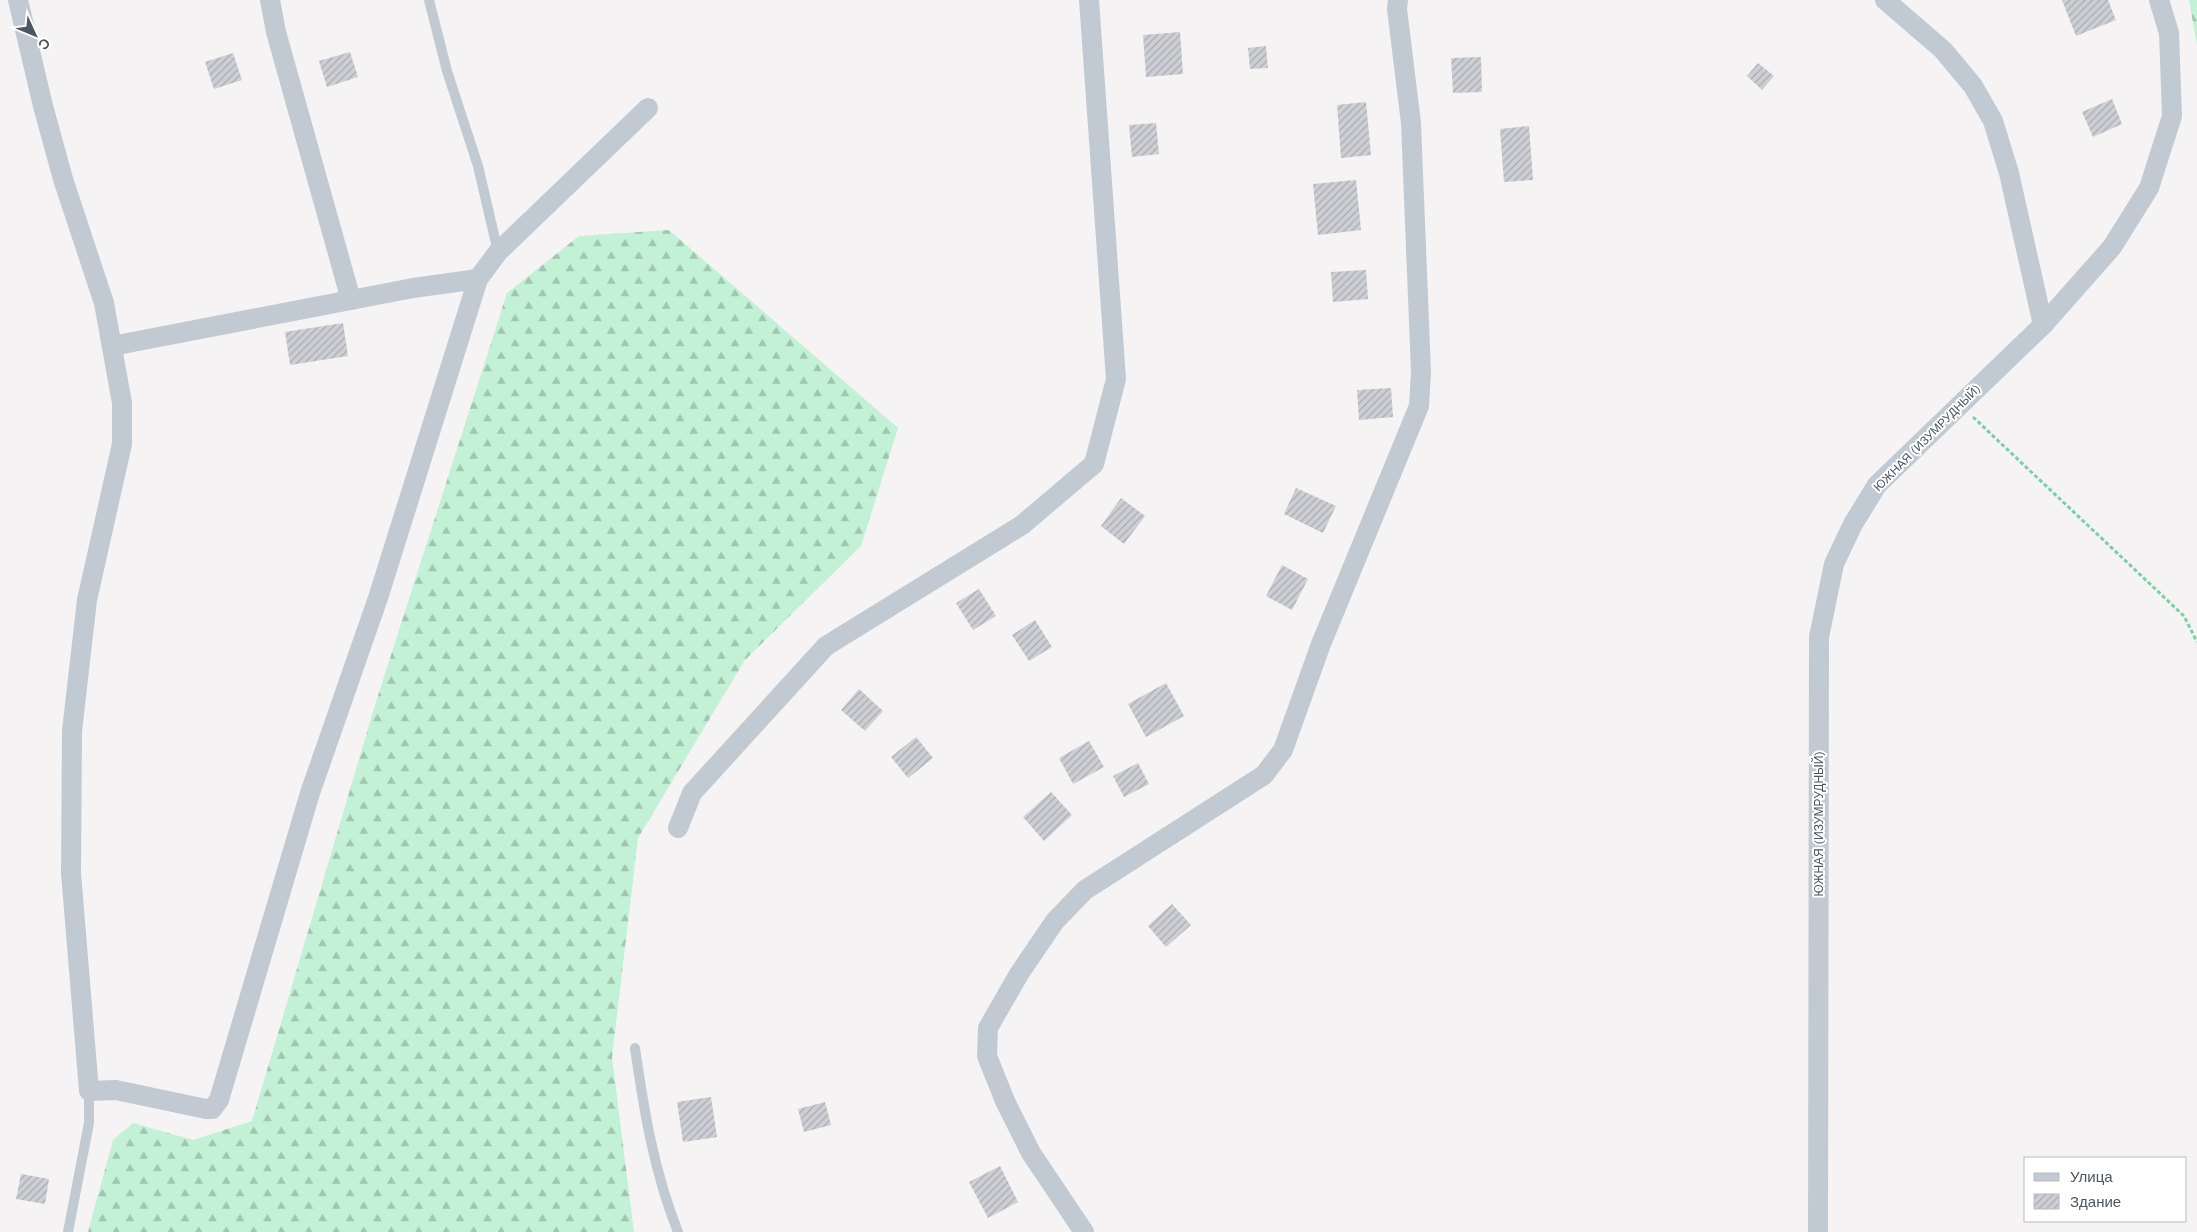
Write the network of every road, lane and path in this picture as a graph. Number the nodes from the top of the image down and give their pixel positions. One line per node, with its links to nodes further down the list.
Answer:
1 (18, 0): 13 (street)
2 (270, 0): 11 (street)
3 (429, 0): 9 (lane)
4 (1089, 0): 16 (street)
5 (1398, 0): 21 (street)
6 (1885, 0): 12 (street)
7 (2159, 0): 12 (street, ЮЖНАЯ (ИЗУМРУДНЫЙ))
8 (648, 108): 9 (street)
9 (498, 252): 10 (street)
10 (478, 279): 11 (street); 18 (street)
11 (351, 300): 13 (street)
12 (2043, 325): 14 (street, ЮЖНАЯ (ИЗУМРУДНЫЙ))
13 (112, 346): 18 (street)
14 (1960, 404): 15 (path); 22 (street, ЮЖНАЯ (ИЗУМРУДНЫЙ))
15 (2197, 642)
16 (678, 828)
17 (635, 1048): 20 (lane)
18 (89, 1092): 19 (lane)
19 (68, 1232)
20 (678, 1232)
21 (1084, 1232)
22 (1818, 1232)

